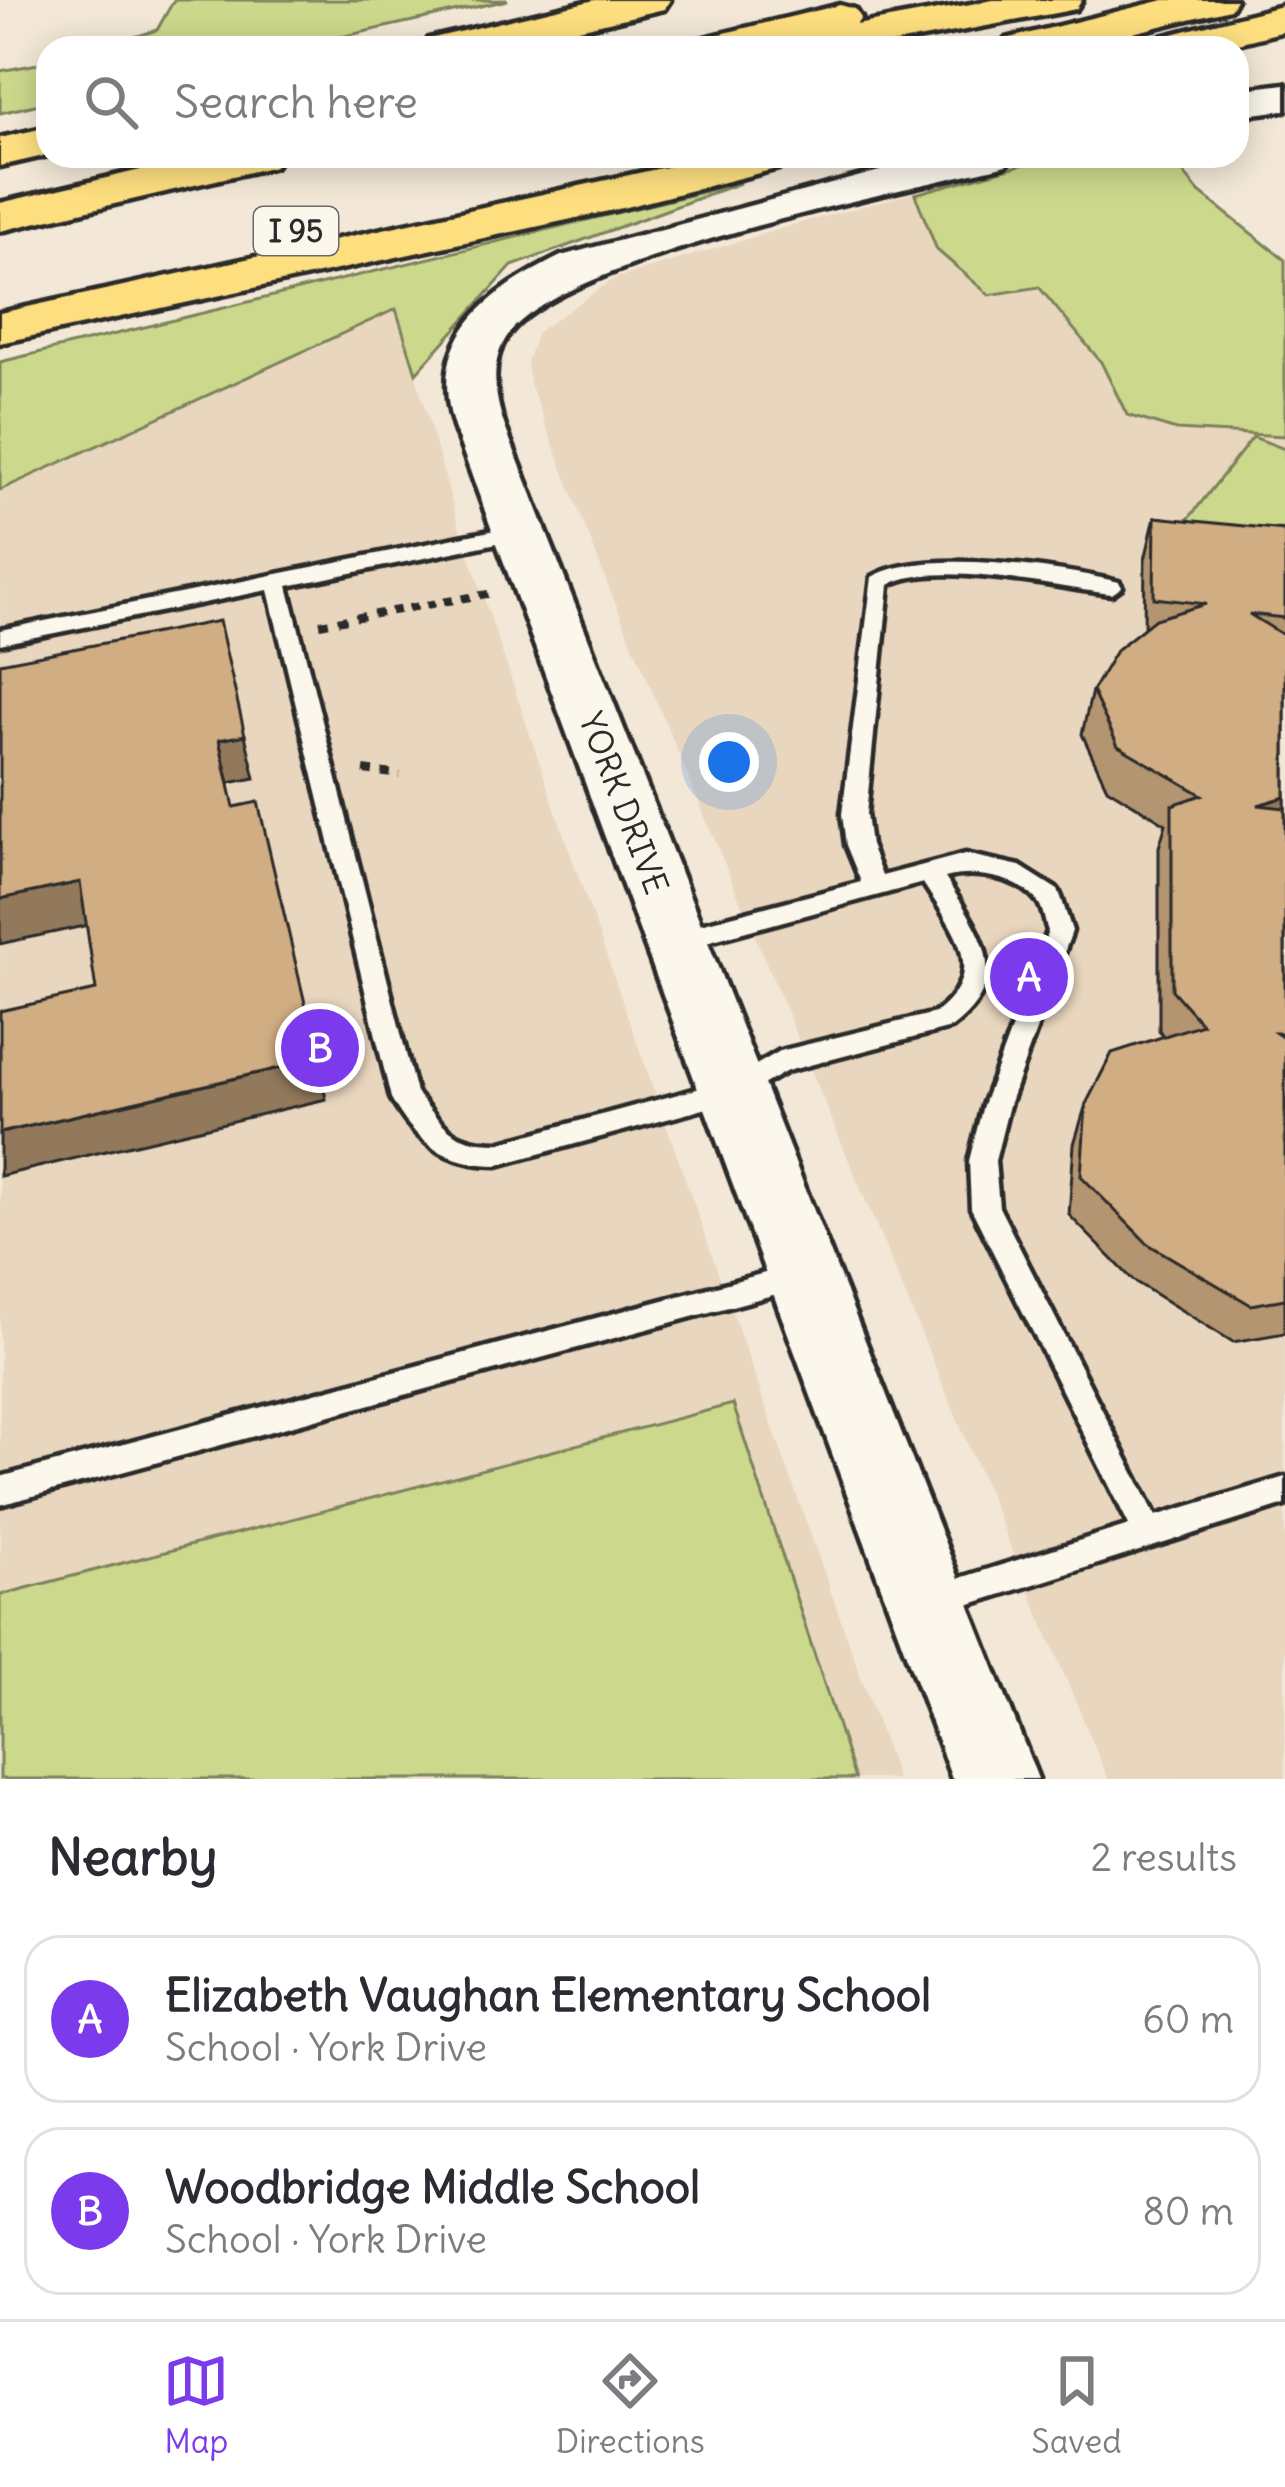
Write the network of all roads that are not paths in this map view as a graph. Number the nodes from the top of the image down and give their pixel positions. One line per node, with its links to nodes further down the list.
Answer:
1 (649, 0): 6 (highway)
2 (918, 0): 7 (highway)
3 (1061, 0): 8 (highway)
4 (1215, 0): 9 (highway)
5 (1285, 18): 10 (highway)
6 (495, 36)
7 (766, 36)
8 (865, 36)
9 (1070, 36)
10 (1215, 36)
11 (1285, 43): 12 (highway)
12 (1249, 47)
13 (1285, 98): 14 (street)
14 (1249, 102)
15 (36, 144): 16 (highway)
16 (0, 152)
17 (208, 168): 21 (highway)
18 (544, 168): 22 (highway, I 95)
19 (722, 168): 23 (highway)
20 (942, 168): 24 (street, YORK DRIVE)
21 (0, 217)
22 (0, 305)
23 (0, 328)
24 (520, 532): 25 (lane); 30 (street, YORK DRIVE)
25 (276, 581): 27 (lane); 31 (lane)
26 (1112, 587): 29 (lane)
27 (0, 637)
28 (929, 873): 29 (lane); 31 (lane); 35 (lane)
29 (875, 887): 30 (lane)
30 (677, 940): 31 (street, YORK DRIVE)
31 (737, 1090): 32 (street, YORK DRIVE)
32 (804, 1274): 33 (lane); 36 (street, YORK DRIVE)
33 (0, 1491)
34 (1285, 1491): 35 (lane)
35 (1149, 1534): 36 (lane)
36 (928, 1603): 37 (street, YORK DRIVE)
37 (995, 1779)

